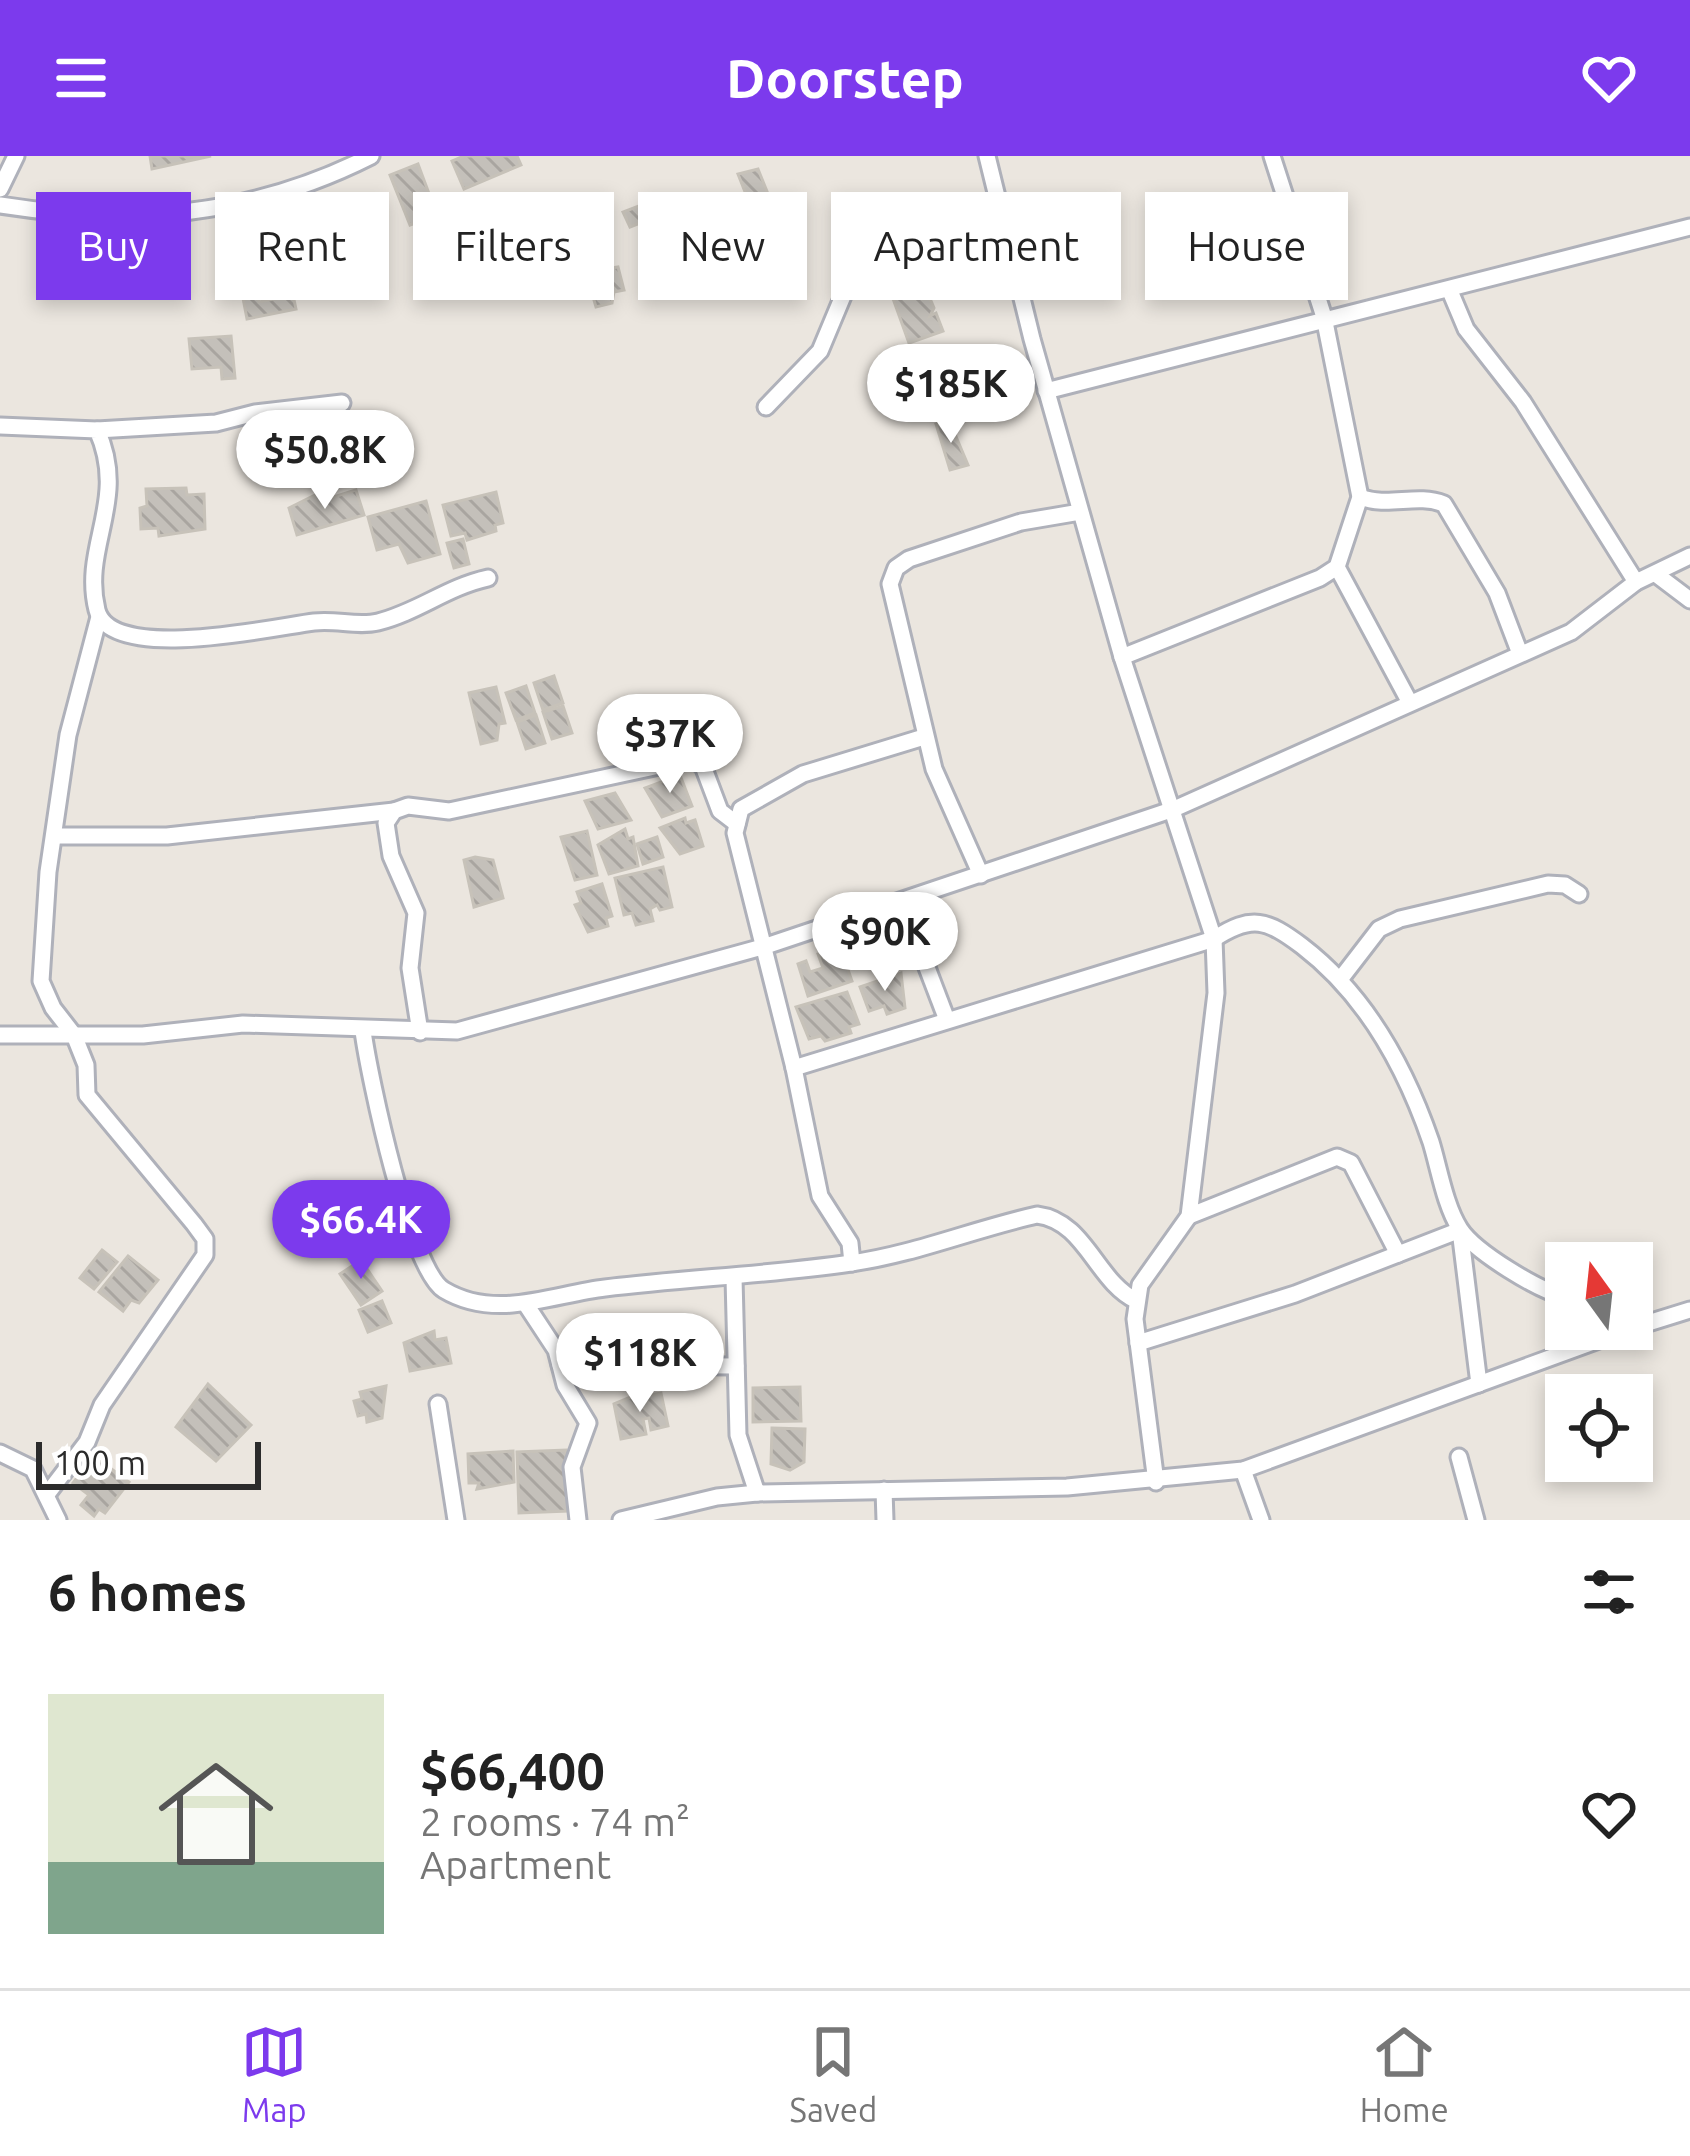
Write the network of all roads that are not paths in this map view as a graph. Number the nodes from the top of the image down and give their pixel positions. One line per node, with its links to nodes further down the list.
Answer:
1 (16, 156): 5 (street)
2 (371, 156): 7 (street)
3 (987, 156): 6 (street)
4 (1272, 156): 13 (street)
5 (0, 189)
6 (996, 192)
7 (0, 205)
8 (1683, 230): 9 (street); 10 (street)
9 (1690, 244)
10 (1450, 291): 13 (street); 25 (street)
11 (841, 300): 16 (street)
12 (1023, 300): 14 (street)
13 (1324, 317): 14 (street); 19 (street)
14 (1046, 391): 20 (street)
15 (342, 404): 18 (street)
16 (766, 406)
17 (0, 427): 18 (street)
18 (98, 430): 27 (street)
19 (1360, 497): 22 (street); 28 (street)
20 (1080, 512): 29 (street); 31 (street)
21 (1690, 556): 23 (street)
22 (1337, 567): 29 (street); 30 (street)
23 (1657, 574): 25 (street); 26 (street)
24 (488, 578): 27 (street)
25 (1636, 582): 28 (street)
26 (1690, 600)
27 (99, 617): 35 (street)
28 (1519, 651): 30 (street)
29 (1122, 657): 32 (street)
30 (1408, 701): 32 (street)
31 (924, 737): 34 (street); 36 (street)
32 (1174, 809): 36 (street); 39 (street)
33 (394, 811): 34 (street); 35 (street); 44 (street)
34 (737, 824): 40 (street)
35 (56, 836): 46 (street)
36 (981, 875): 38 (street)
37 (1579, 894): 41 (street)
38 (902, 902): 40 (street); 42 (street)
39 (1214, 939): 41 (street); 42 (street); 48 (street)
40 (766, 946): 44 (street); 47 (street)
41 (1342, 977): 49 (street)
42 (947, 1020): 47 (street)
43 (362, 1031): 44 (street); 46 (street); 55 (street)
44 (419, 1032)
45 (0, 1035): 46 (street)
46 (74, 1035): 71 (street)
47 (794, 1068): 51 (street)
48 (1189, 1216): 50 (street); 54 (street)
49 (1460, 1230): 50 (street); 53 (street); 64 (street)
50 (1398, 1254): 60 (street)
51 (852, 1263): 52 (street); 54 (street)
52 (734, 1278): 55 (street); 63 (street)
53 (1545, 1293)
54 (1138, 1301): 60 (street)
55 (527, 1306): 62 (street)
56 (1690, 1310): 58 (street)
57 (1653, 1316): 58 (street)
58 (1660, 1318): 59 (street)
59 (1653, 1321)
60 (1138, 1343): 69 (street)
61 (1572, 1350): 64 (street)
62 (560, 1365): 63 (street); 75 (street)
63 (736, 1366): 72 (street)
64 (1479, 1384): 68 (street)
65 (438, 1403): 74 (street)
66 (0, 1453): 71 (street)
67 (1459, 1457): 79 (street)
68 (1243, 1470): 69 (street); 78 (street)
69 (1156, 1482): 70 (street)
70 (884, 1490): 72 (street); 77 (street)
71 (48, 1492): 73 (street)
72 (758, 1493): 76 (street)
73 (58, 1520)
74 (456, 1520)
75 (578, 1520)
76 (621, 1520)
77 (885, 1520)
78 (1261, 1520)
79 (1476, 1520)

